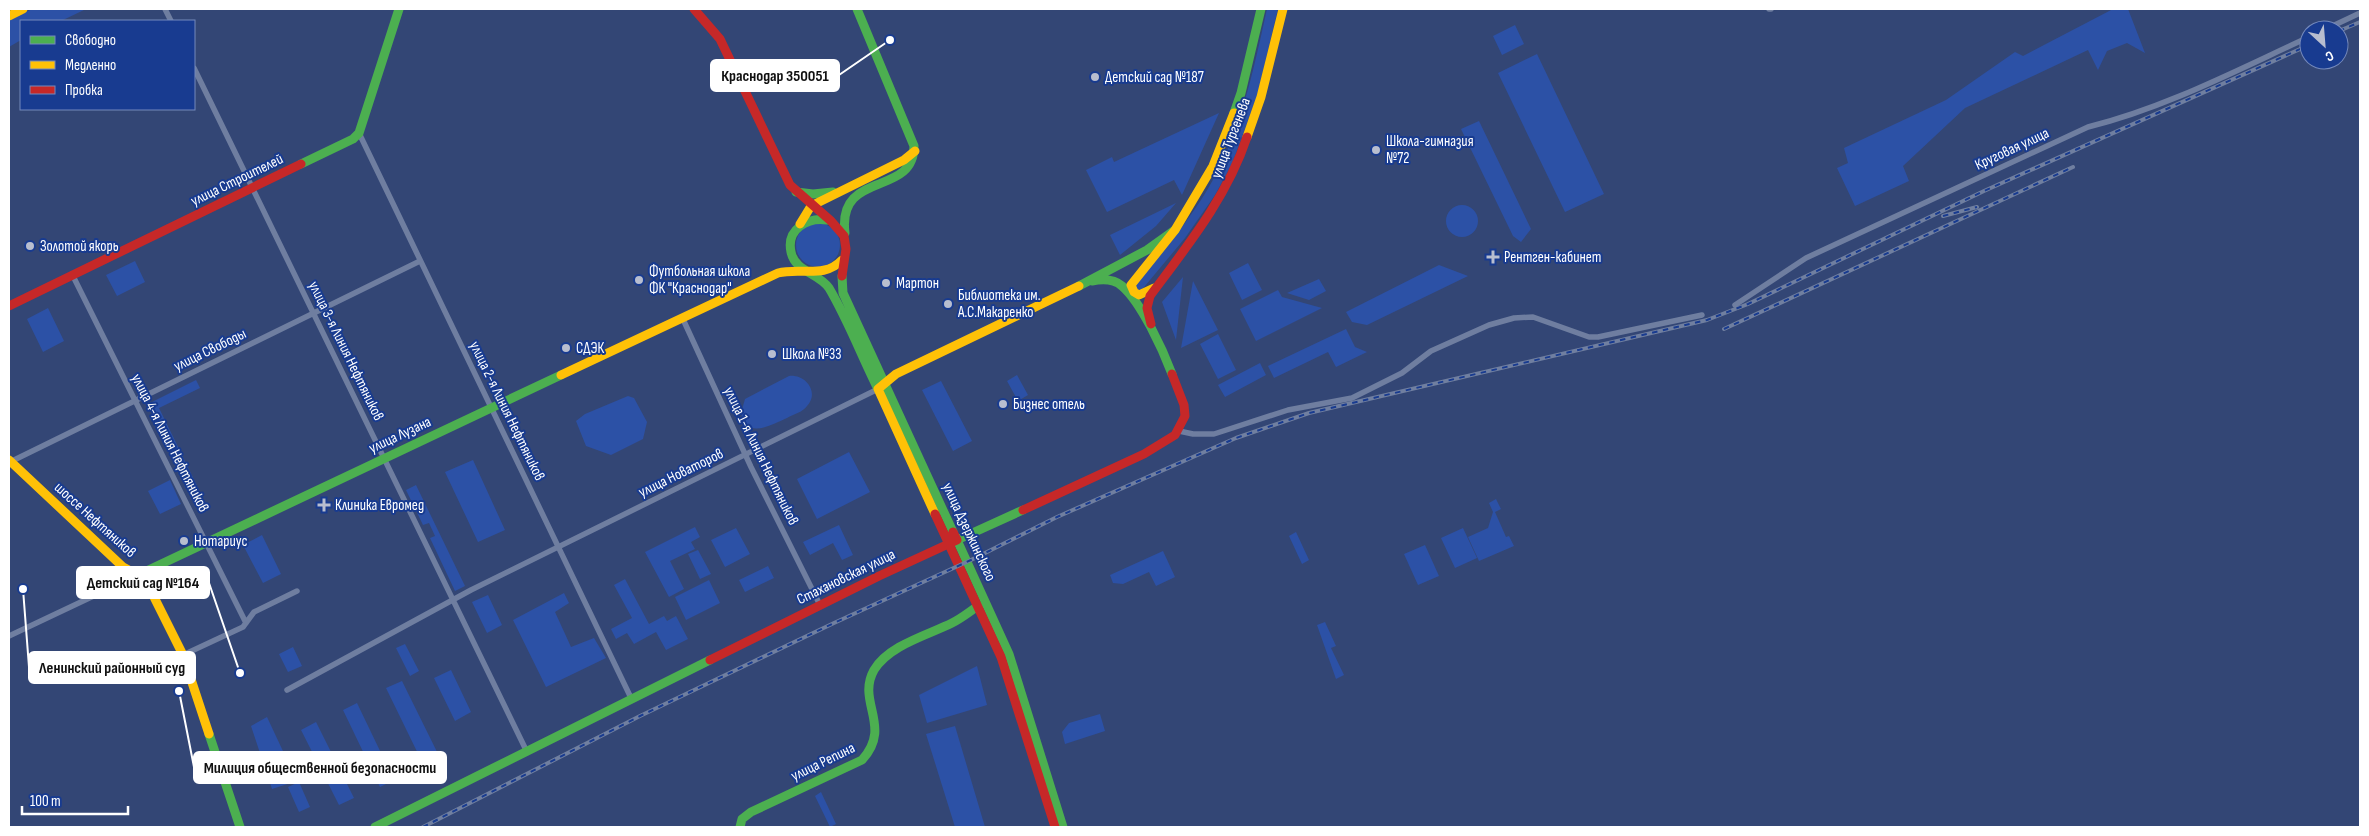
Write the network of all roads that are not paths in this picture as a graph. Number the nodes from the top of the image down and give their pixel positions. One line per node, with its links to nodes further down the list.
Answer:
1 (23, 9): 9 (main road)
2 (164, 9): 10 (street)
3 (399, 9): 14 (main road)
4 (694, 9): 18 (main road)
5 (857, 9): 15 (main road)
6 (1262, 9): 22 (main road, улица Тургенева)
7 (1282, 9): 29 (main road, улица Тургенева)
8 (2360, 14): 11 (street)
9 (9, 16)
10 (170, 20)
11 (2346, 20)
12 (2299, 42): 30 (street, Круговая улица)
13 (195, 70): 16 (street, улица 3-я Линия Нефтяников)
14 (359, 133): 16 (main road, улица Строителей); 25 (street, улица 2-я Линия Нефтяников)
15 (915, 151): 17 (main road); 23 (main road, улица Дзержинского)
16 (252, 187): 27 (main road, улица Строителей); 32 (street, улица 3-я Линия Нефтяников)
17 (843, 190): 18 (main road); 19 (main road)
18 (796, 192): 19 (main road)
19 (811, 206): 20 (main road); 21 (main road, улица Дзержинского)
20 (827, 220): 21 (main road); 23 (main road)
21 (799, 226): 26 (main road, улица Дзержинского)
22 (1175, 230): 28 (main road, улица Тургенева); 29 (main road, улица Тургенева)
23 (845, 239): 24 (main road, улица Дзержинского)
24 (844, 255): 26 (main road); 36 (main road, улица Дзержинского)
25 (420, 261): 32 (street, улица Свободы); 38 (street, улица 2-я Линия Нефтяников)
26 (808, 272): 34 (main road, улица Лузана); 36 (main road, улица Дзержинского)
27 (72, 274): 31 (main road, улица Строителей); 37 (street, улица 4-я Линия Нефтяников)
28 (1087, 282): 35 (main road); 36 (main road, улица Новаторов)
29 (1156, 287): 35 (main road, улица Тургенева)
30 (1735, 305)
31 (9, 306)
32 (313, 314): 37 (street, улица Свободы); 41 (street, улица 3-я Линия Нефтяников)
33 (1702, 315): 39 (street)
34 (682, 317): 38 (main road, улица Лузана); 40 (street, улица 1-я Линия Нефтяников)
35 (1156, 341): 39 (main road)
36 (881, 385): 40 (street, улица Новаторов); 43 (main road, улица Дзержинского)
37 (134, 401): 42 (street, улица Свободы); 44 (street, улица 4-я Линия Нефтяников)
38 (491, 407): 41 (main road, улица Лузана); 45 (street, улица 2-я Линия Нефтяников)
39 (1179, 431): 43 (main road, Стахановская улица)
40 (746, 456): 45 (street, улица Новаторов); 49 (street, улица 1-я Линия Нефтяников)
41 (384, 457): 44 (main road, улица Лузана); 48 (street, улица 3-я Линия Нефтяников)
42 (10, 461): 46 (main road, шоссе Нефтяников)
43 (954, 541): 49 (main road, Стахановская улица); 50 (main road, улица Дзержинского); 61 (main road, улица Дзержинского)
44 (206, 543): 46 (main road, улица Лузана); 51 (street, улица 4-я Линия Нефтяников)
45 (560, 548): 48 (street, улица Новаторов); 55 (street, улица 2-я Линия Нефтяников)
46 (138, 574): 52 (street, улица Лузана); 53 (main road, шоссе Нефтяников)
47 (297, 591): 51 (street)
48 (453, 600): 54 (street, улица Новаторов); 56 (street, улица 3-я Линия Нефтяников)
49 (820, 605): 55 (main road, Стахановская улица)
50 (978, 606): 59 (main road, улица Репина); 60 (main road, улица Дзержинского)
51 (246, 623): 53 (street)
52 (9, 636)
53 (184, 656): 57 (main road, шоссе Нефтяников)
54 (287, 690)
55 (632, 700): 56 (main road, Стахановская улица)
56 (527, 752): 58 (main road, Стахановская улица)
57 (240, 827)
58 (375, 827)
59 (740, 827)
60 (1055, 827)
61 (1063, 827)

